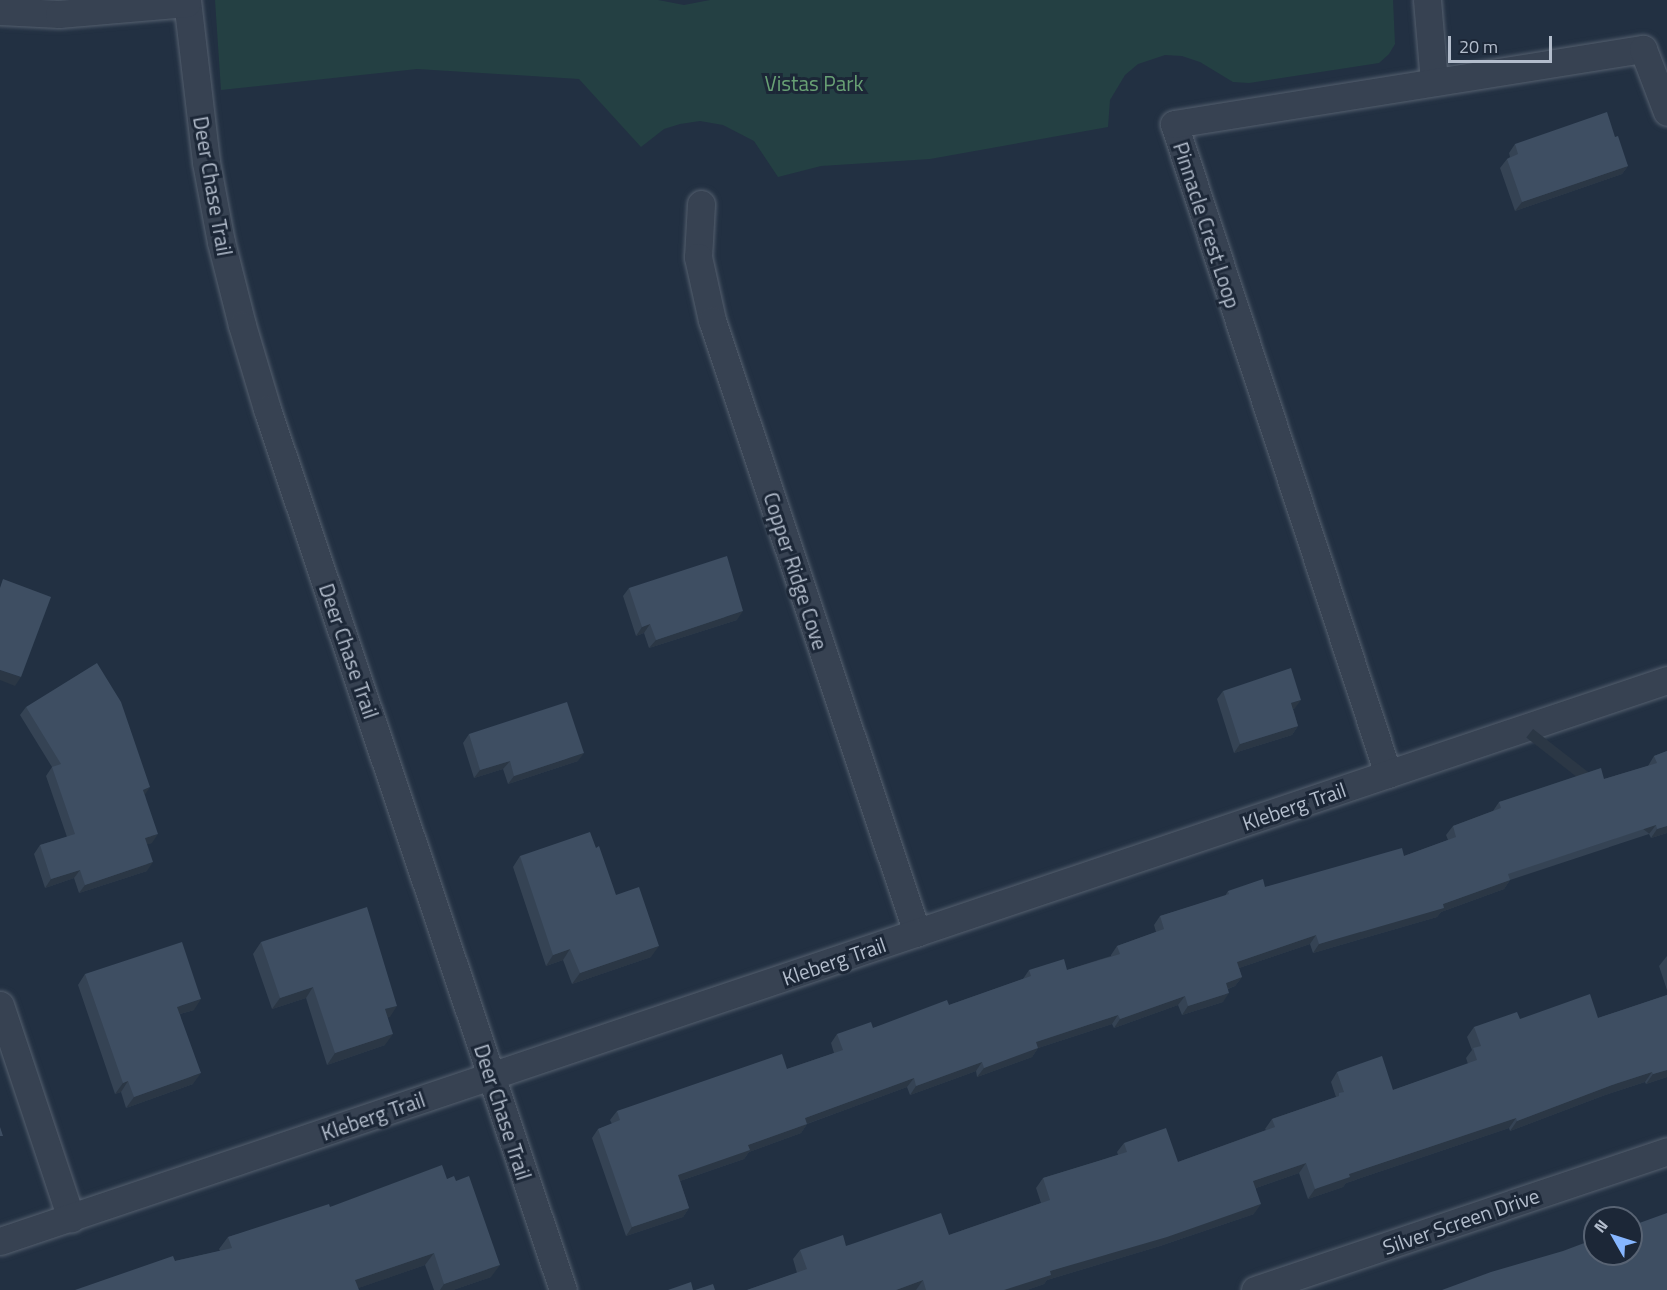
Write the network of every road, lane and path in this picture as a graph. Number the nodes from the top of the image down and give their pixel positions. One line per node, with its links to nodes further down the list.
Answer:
1 (1427, 0): 4 (street)
2 (187, 1): 3 (street); 11 (street, Deer Chase Trail)
3 (0, 11)
4 (1434, 82): 5 (street, Pinnacle Crest Loop); 8 (street, Pinnacle Crest Loop)
5 (1667, 112)
6 (701, 204): 9 (street, Copper Ridge Cove)
7 (1667, 680): 8 (street, Kleberg Trail)
8 (1388, 774): 9 (street, Kleberg Trail)
9 (917, 933): 11 (street, Kleberg Trail)
10 (0, 1005): 13 (street)
11 (491, 1077): 13 (street, Kleberg Trail); 15 (street, Deer Chase Trail)
12 (1667, 1151): 16 (street, Silver Screen Drive)
13 (71, 1218): 14 (street, Kleberg Trail)
14 (0, 1241)
15 (562, 1290)
16 (1255, 1290)

